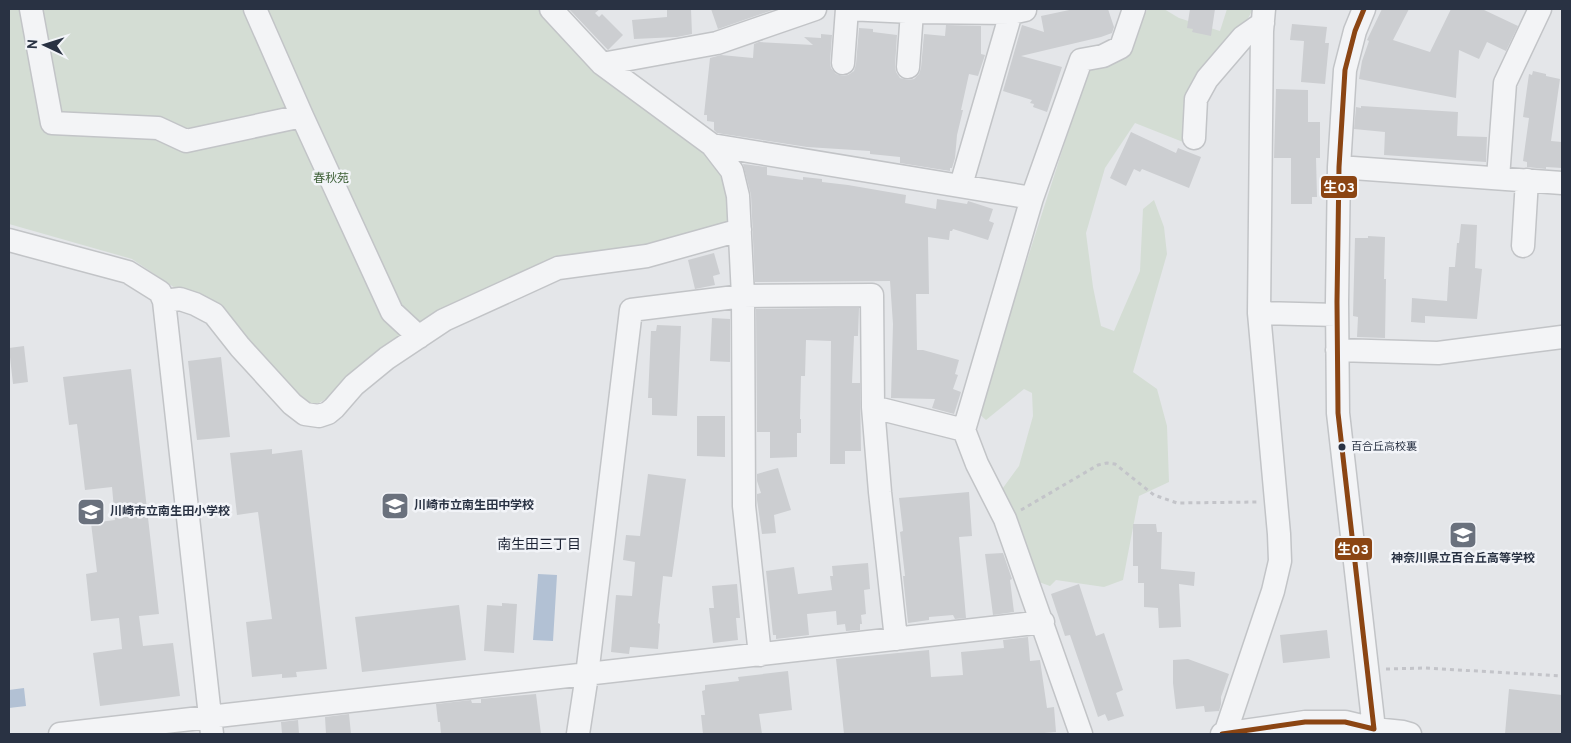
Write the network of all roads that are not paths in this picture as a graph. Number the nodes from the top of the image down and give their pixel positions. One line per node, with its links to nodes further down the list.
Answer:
1 (31, 9): 15 (street)
2 (255, 9): 15 (street)
3 (552, 9): 13 (street)
4 (847, 9): 10 (street); 12 (street)
5 (1134, 9): 23 (street)
6 (1364, 9): 18 (street)
7 (1540, 9): 19 (street)
8 (811, 10): 13 (street)
9 (1018, 10): 10 (street); 22 (street)
10 (912, 12): 14 (street)
11 (1263, 16): 16 (street); 29 (street)
12 (843, 63)
13 (602, 64): 17 (street)
14 (908, 67)
15 (302, 116): 31 (street)
16 (1194, 138)
17 (712, 145): 22 (street); 24 (street)
18 (1339, 168): 19 (street); 30 (street)
19 (1498, 178): 20 (street)
20 (1527, 180): 21 (street); 26 (street)
21 (1562, 183)
22 (961, 185): 23 (street)
23 (1032, 198): 35 (street)
24 (740, 230): 27 (street); 31 (street)
25 (9, 240): 28 (street)
26 (1523, 246)
27 (743, 296): 34 (street); 38 (street); 39 (street)
28 (164, 301): 31 (street); 40 (street)
29 (1259, 313): 30 (street); 45 (street)
30 (1337, 315): 33 (street)
31 (419, 337)
32 (1562, 337): 33 (street)
33 (1337, 350): 41 (street)
34 (873, 407): 35 (street); 37 (street)
35 (964, 430): 36 (street)
36 (1043, 622): 37 (street); 44 (street)
37 (896, 639): 38 (street)
38 (760, 655): 39 (street)
39 (587, 675): 40 (street); 43 (street)
40 (211, 726): 42 (street)
41 (1370, 733): 45 (street); 46 (street)
42 (60, 734)
43 (578, 734)
44 (1081, 734)
45 (1224, 734)
46 (1410, 734)

